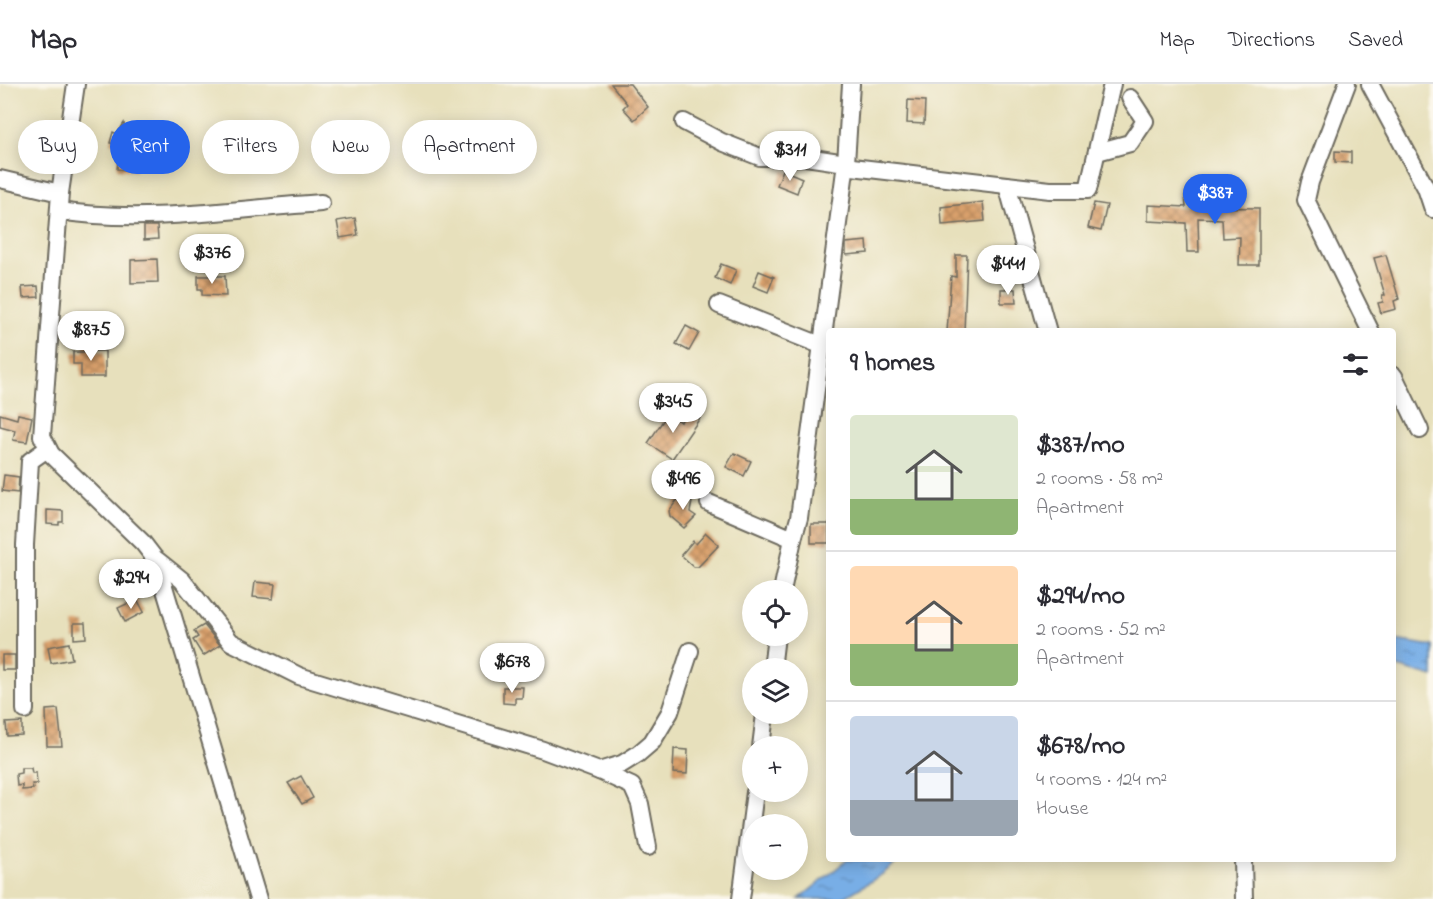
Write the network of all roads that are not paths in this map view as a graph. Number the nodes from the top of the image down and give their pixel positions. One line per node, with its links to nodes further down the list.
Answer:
1 (76, 84): 12 (street)
2 (851, 84): 9 (street)
3 (1112, 84): 8 (street)
4 (1347, 84): 18 (street)
5 (1370, 84): 14 (street)
6 (1130, 98): 8 (street)
7 (684, 122): 9 (street)
8 (1097, 152): 11 (street)
9 (846, 163): 11 (street); 19 (street)
10 (0, 179): 12 (street)
11 (1007, 185): 17 (street)
12 (60, 193): 15 (street)
13 (321, 203): 15 (street)
14 (1433, 209)
15 (58, 211): 22 (street)
16 (719, 305): 19 (street)
17 (1047, 328)
18 (1369, 328)
19 (823, 346): 24 (street)
20 (1396, 380): 21 (street)
21 (1420, 430)
22 (47, 449): 25 (street); 28 (street)
23 (709, 504): 24 (street)
24 (793, 539): 26 (street)
25 (156, 560): 29 (street); 33 (street)
26 (784, 580)
27 (690, 651): 29 (street)
28 (25, 710)
29 (599, 771): 31 (street)
30 (754, 802): 34 (street)
31 (648, 848)
32 (1243, 862): 35 (street)
33 (258, 899)
34 (741, 899)
35 (1244, 899)

